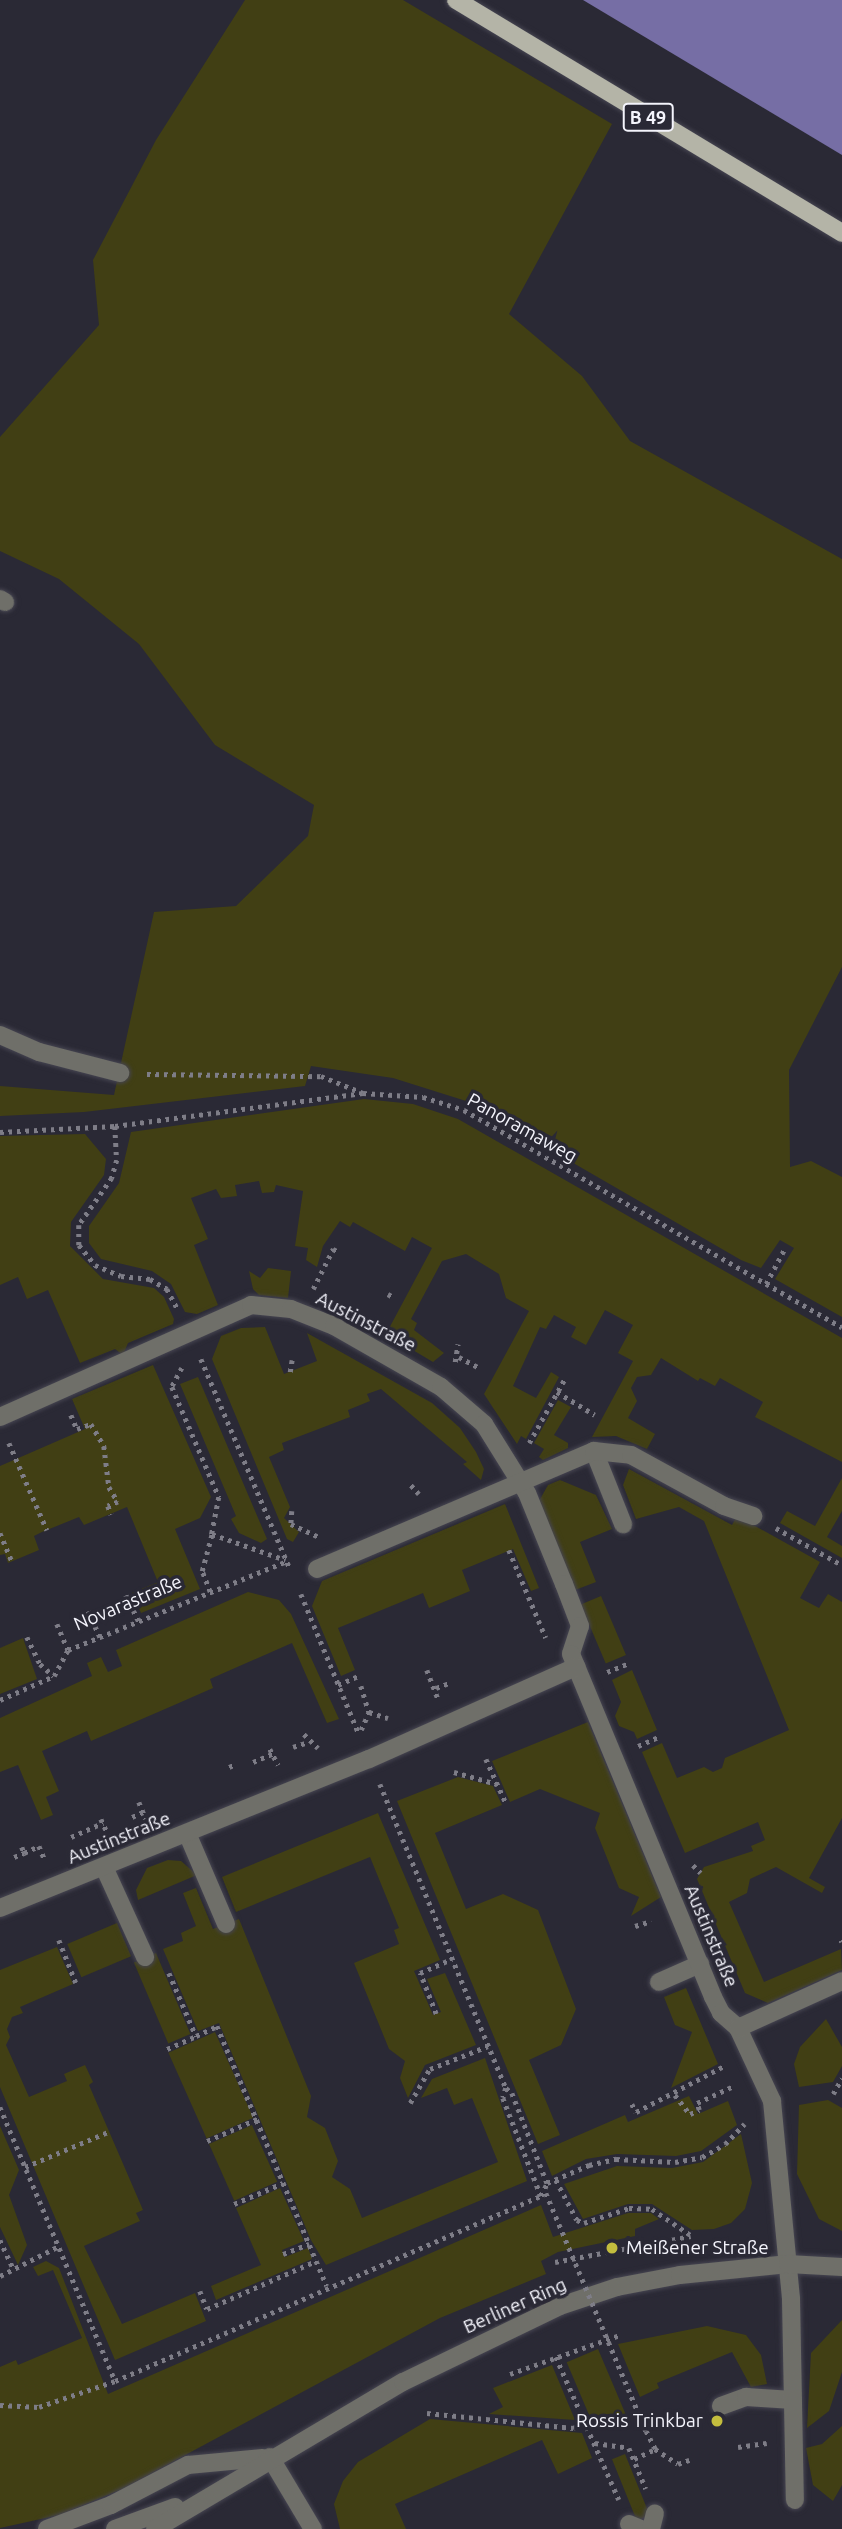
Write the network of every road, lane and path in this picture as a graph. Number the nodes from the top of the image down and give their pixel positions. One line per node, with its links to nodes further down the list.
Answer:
1 (456, 0): 2 (main road, B 49)
2 (842, 233)
3 (0, 1035): 4 (street)
4 (120, 1073): 5 (path)
5 (363, 1093): 6 (path, Panoramaweg); 11 (path, Panoramaweg)
6 (115, 1126): 7 (path, Panoramaweg); 14 (path)
7 (0, 1132)
8 (785, 1248): 11 (path)
9 (337, 1251): 10 (path)
10 (317, 1276)
11 (766, 1284): 15 (path, Panoramaweg)
12 (388, 1294): 13 (path)
13 (395, 1298)
14 (179, 1312)
15 (842, 1326)
16 (198, 1353): 40 (path)
17 (188, 1356): 36 (path)
18 (458, 1357): 20 (path)
19 (292, 1360): 21 (path)
20 (480, 1368)
21 (290, 1372)
22 (564, 1380): 23 (path)
23 (557, 1392): 24 (path); 29 (path)
24 (595, 1415)
25 (0, 1417): 29 (street, Austinstraße)
26 (84, 1426): 31 (path)
27 (594, 1451): 29 (street); 32 (street); 33 (street)
28 (13, 1452): 34 (path)
29 (515, 1474): 38 (street); 57 (street, Austinstraße)
30 (292, 1511): 38 (path)
31 (111, 1514)
32 (753, 1516): 41 (path)
33 (624, 1524)
34 (47, 1530)
35 (0, 1533): 39 (path)
36 (212, 1534): 40 (path); 45 (path)
37 (509, 1550): 48 (path)
38 (351, 1554): 42 (street)
39 (12, 1561)
40 (287, 1561): 43 (path); 45 (path, Novarastraße)
41 (842, 1565)
42 (317, 1569)
43 (290, 1570)
44 (299, 1591): 62 (path)
45 (210, 1592): 50 (path, Novarastraße)
46 (126, 1595): 50 (path)
47 (538, 1595): 48 (path)
48 (527, 1599): 54 (path)
49 (88, 1611): 53 (path)
50 (139, 1622): 53 (path, Novarastraße)
51 (57, 1624): 55 (path)
52 (27, 1637): 59 (path)
53 (100, 1637): 55 (path, Novarastraße)
54 (548, 1644)
55 (68, 1650): 59 (path, Novarastraße)
56 (629, 1663): 58 (path)
57 (576, 1667): 70 (street, Austinstraße); 93 (street, Austinstraße)
58 (609, 1671)
59 (54, 1676): 65 (path)
60 (358, 1676): 62 (path)
61 (449, 1683): 64 (path)
62 (338, 1685): 66 (path)
63 (361, 1686): 66 (path)
64 (436, 1688)
65 (0, 1700)
66 (359, 1735): 70 (path)
67 (308, 1742): 68 (path)
68 (293, 1747)
69 (272, 1754): 72 (path)
70 (369, 1759): 81 (street, Austinstraße); 92 (path)
71 (486, 1759): 76 (path)
72 (253, 1762)
73 (236, 1764): 74 (path)
74 (229, 1767)
75 (454, 1772): 76 (path)
76 (498, 1784): 77 (path)
77 (506, 1803)
78 (143, 1812): 79 (path)
79 (132, 1816)
80 (103, 1823): 82 (path)
81 (187, 1833): 86 (street, Austinstraße); 89 (street)
82 (71, 1837)
83 (24, 1853): 84 (path)
84 (14, 1857)
85 (693, 1865): 87 (path)
86 (104, 1867): 88 (street, Austinstraße); 91 (street)
87 (701, 1873)
88 (0, 1908)
89 (226, 1924)
90 (59, 1940): 97 (path)
91 (145, 1957)
92 (452, 1959): 98 (path); 101 (path)
93 (700, 1964): 96 (street); 99 (street, Austinstraße)
94 (165, 1965): 100 (path)
95 (842, 1981): 99 (street)
96 (659, 1982)
97 (76, 1983)
98 (436, 2014)
99 (738, 2028): 128 (street, Austinstraße)
100 (196, 2036): 102 (path); 112 (path)
101 (488, 2046): 106 (path); 109 (path)
102 (167, 2049)
103 (724, 2066): 108 (path)
104 (842, 2078): 107 (path)
105 (732, 2087): 108 (path)
106 (506, 2088): 119 (path); 120 (path)
107 (833, 2094)
108 (675, 2095): 110 (path)
109 (410, 2103)
110 (632, 2104)
111 (0, 2107): 116 (path)
112 (257, 2119): 115 (path); 118 (path)
113 (744, 2124): 117 (path)
114 (108, 2132): 116 (path)
115 (207, 2141)
116 (25, 2168): 124 (path)
117 (556, 2180): 119 (path); 127 (path)
118 (283, 2183): 121 (path); 123 (path)
119 (547, 2183): 120 (path)
120 (544, 2195): 132 (path); 146 (path, bridge)
121 (234, 2204)
122 (0, 2240): 130 (path)
123 (309, 2244): 125 (path); 126 (path)
124 (57, 2247): 130 (path); 137 (path)
125 (284, 2254)
126 (316, 2261): 132 (path); 133 (path)
127 (555, 2262)
128 (788, 2264): 129 (street, Berliner Ring); 138 (street); 147 (street, Berliner Ring)
129 (842, 2267)
130 (14, 2270): 131 (path)
131 (0, 2276)
132 (327, 2286): 137 (path)
133 (200, 2291)
134 (620, 2335): 135 (path)
135 (556, 2357): 136 (path); 142 (path)
136 (510, 2374)
137 (115, 2381): 139 (path)
138 (793, 2400): 140 (street); 152 (street)
139 (0, 2405)
140 (721, 2406)
141 (427, 2413): 142 (path)
142 (585, 2424): 143 (path)
143 (595, 2443): 148 (path); 153 (path)
144 (772, 2443): 145 (path)
145 (738, 2448)
146 (655, 2449): 148 (path); 149 (path)
147 (270, 2457): 151 (street, Berliner Ring); 154 (street, Berliner Ring); 157 (street)
148 (634, 2459): 150 (path)
149 (689, 2460)
150 (643, 2482)
151 (205, 2496): 155 (street, Berliner Ring); 156 (street, Berliner Ring)
152 (795, 2500)
153 (635, 2526)
154 (47, 2529)
155 (115, 2529)
156 (155, 2529)
157 (313, 2529)

